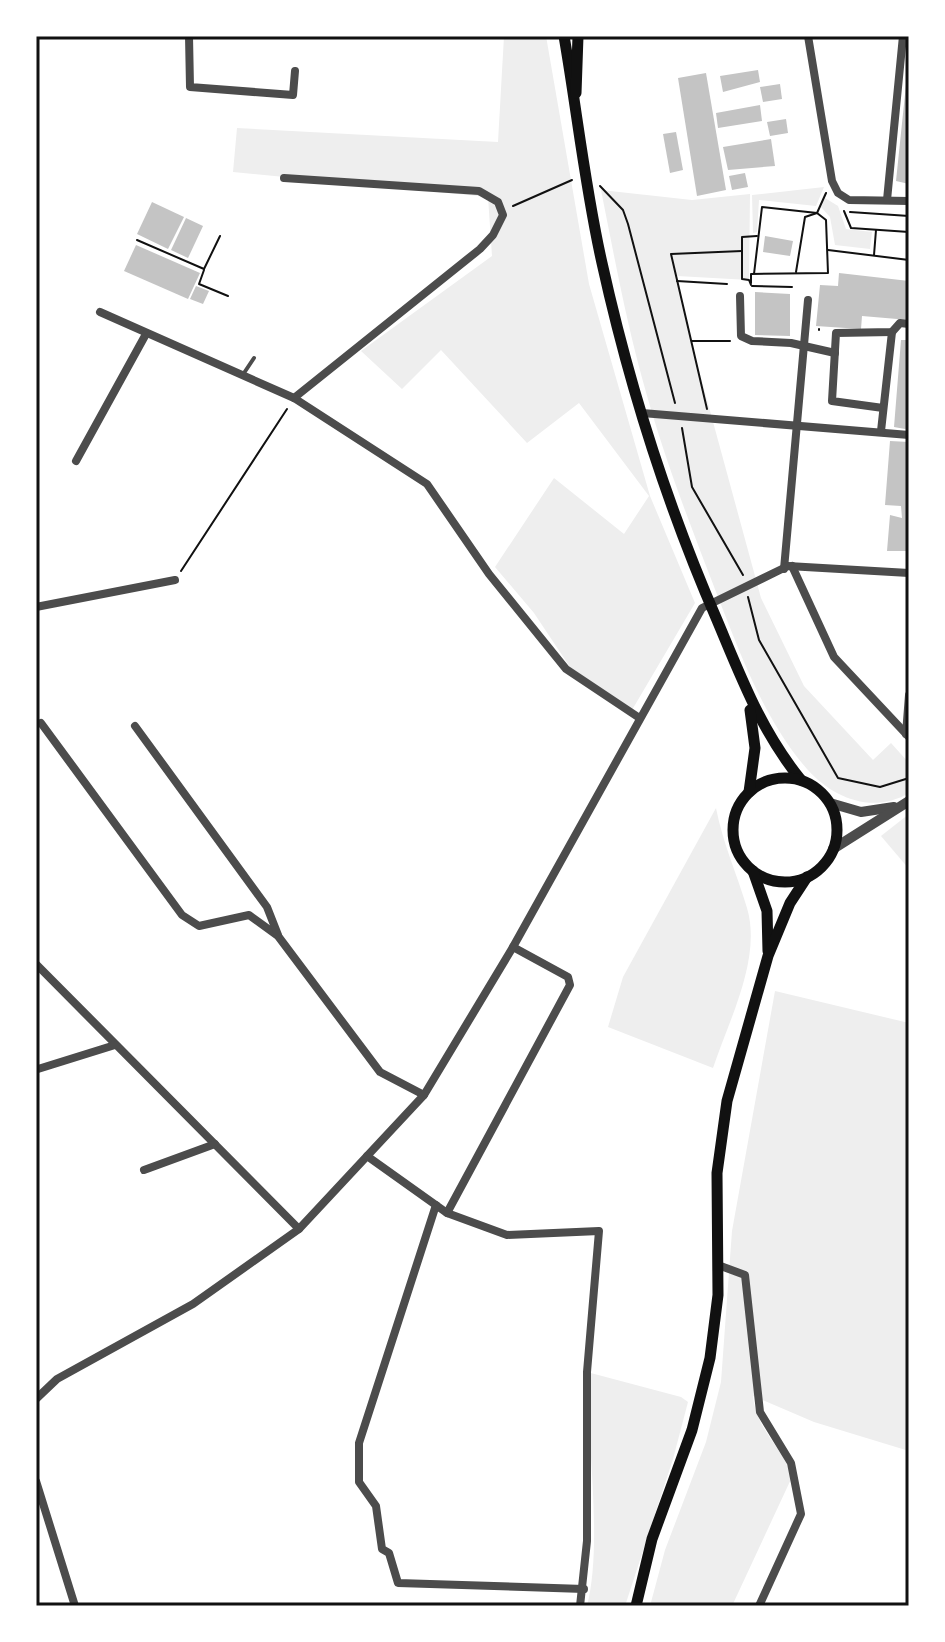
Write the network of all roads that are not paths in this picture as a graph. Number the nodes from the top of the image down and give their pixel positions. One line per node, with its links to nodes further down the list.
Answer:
1 (189, 36): 6 (street)
2 (564, 36): 7 (main road)
3 (578, 36): 7 (main road)
4 (808, 36): 9 (street)
5 (903, 36): 9 (street)
6 (295, 71)
7 (575, 98): 23 (main road)
8 (284, 178): 21 (street)
9 (887, 200): 10 (street)
10 (909, 201)
11 (740, 296): 17 (street)
12 (808, 300): 17 (street)
13 (100, 312): 16 (street)
14 (909, 324): 15 (street)
15 (892, 332): 18 (street); 22 (street)
16 (146, 334): 20 (street); 27 (street)
17 (804, 349): 18 (street); 24 (street)
18 (835, 353): 22 (street)
19 (254, 358): 20 (lane)
20 (244, 373): 21 (street)
21 (294, 398): 35 (street)
22 (883, 408): 25 (street)
23 (642, 413): 24 (street); 31 (main road)
24 (796, 423): 25 (street); 28 (street)
25 (881, 431): 26 (street)
26 (909, 435)
27 (76, 461)
28 (788, 567): 29 (street); 31 (street); 38 (street)
29 (909, 573)
30 (175, 580): 32 (street)
31 (709, 603): 34 (main road); 35 (street)
32 (36, 607)
33 (909, 695): 38 (street)
34 (748, 697): 39 (main road); 40 (main road)
35 (638, 717): 47 (street)
36 (41, 723): 46 (street)
37 (135, 726): 46 (street)
38 (907, 735)
39 (801, 780): 40 (main road); 41 (main road)
40 (749, 792): 44 (main road)
41 (830, 803): 42 (street); 43 (main road)
42 (904, 803): 43 (street)
43 (833, 849): 45 (main road)
44 (752, 870): 45 (main road); 48 (main road)
45 (807, 877): 48 (main road)
46 (278, 936): 52 (street)
47 (513, 947): 52 (street); 57 (street)
48 (768, 956): 59 (main road)
49 (36, 964): 50 (street)
50 (115, 1045): 51 (street); 53 (street)
51 (38, 1069)
52 (424, 1095): 54 (street)
53 (215, 1144): 55 (street); 58 (street)
54 (367, 1156): 56 (street); 58 (street)
55 (144, 1170)
56 (436, 1205): 57 (street); 62 (street)
57 (447, 1213): 62 (street)
58 (299, 1229): 60 (street)
59 (718, 1265): 65 (main road); 66 (street)
60 (36, 1399)
61 (36, 1481): 63 (street)
62 (584, 1589): 64 (street)
63 (75, 1606)
64 (580, 1606)
65 (636, 1606)
66 (759, 1606)

